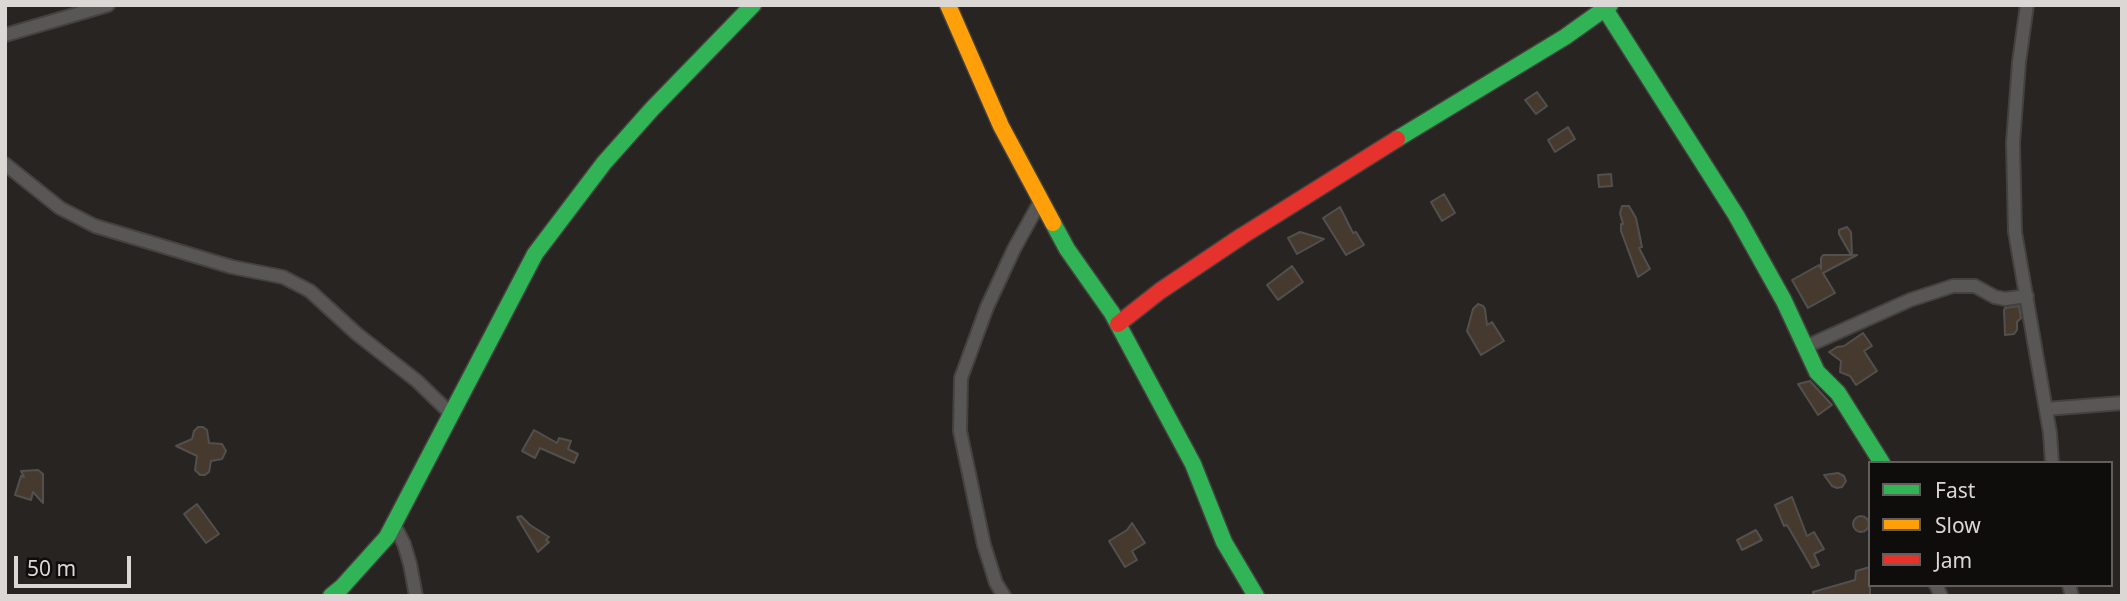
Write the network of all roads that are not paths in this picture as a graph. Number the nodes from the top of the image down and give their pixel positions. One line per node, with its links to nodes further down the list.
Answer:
1 (108, 5): 6 (street)
2 (753, 5): 14 (street)
3 (948, 5): 8 (street)
4 (2028, 5): 9 (street)
5 (1608, 7): 10 (street); 11 (street)
6 (5, 35)
7 (5, 164): 14 (street)
8 (1041, 200): 10 (street); 20 (street)
9 (2027, 296): 11 (street); 13 (street)
10 (1118, 324): 21 (street)
11 (1805, 347): 15 (street)
12 (2122, 403): 13 (street)
13 (2046, 408): 16 (street)
14 (451, 414): 17 (street)
15 (1881, 461)
16 (2052, 461)
17 (394, 524): 18 (street); 19 (street)
18 (331, 596)
19 (416, 596)
20 (1004, 596)
21 (1256, 596)

